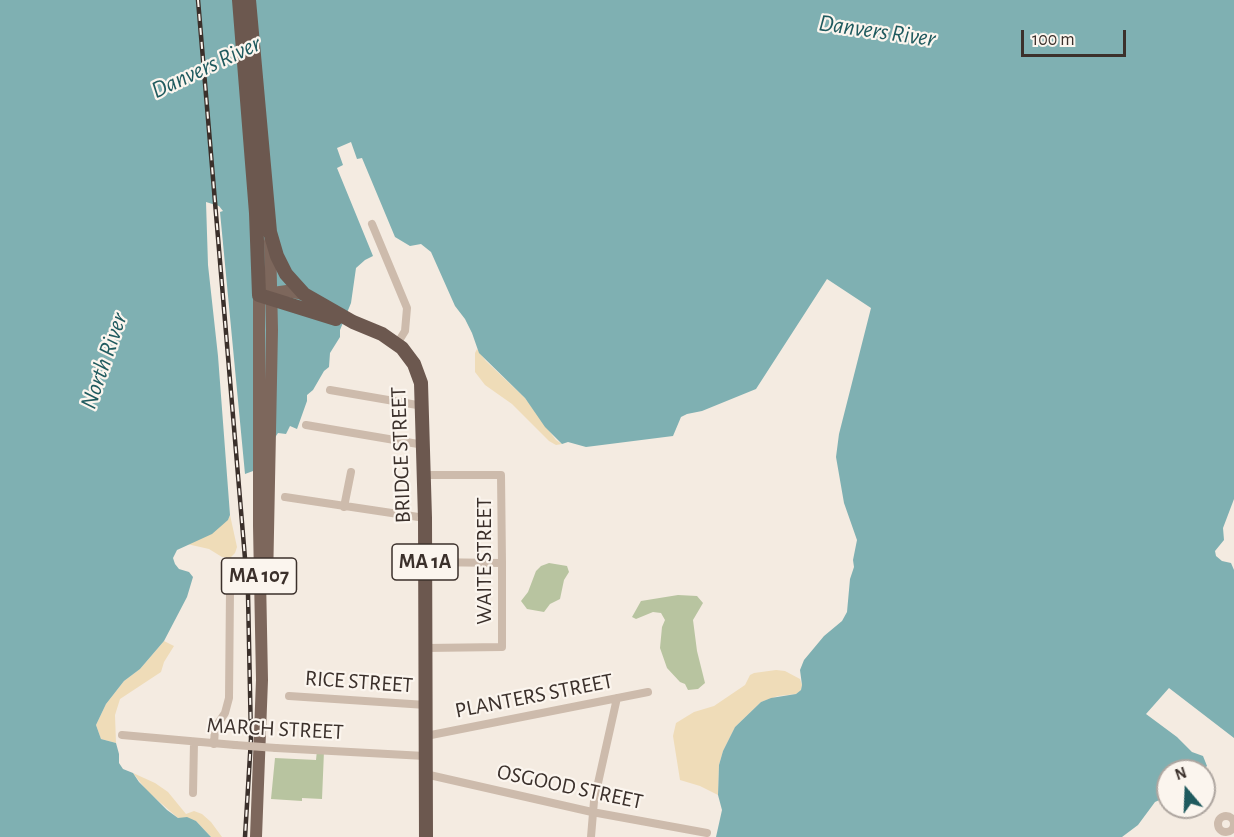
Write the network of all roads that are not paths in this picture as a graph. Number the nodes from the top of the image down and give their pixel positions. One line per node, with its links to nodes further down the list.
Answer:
1 (242, 1): 3 (highway, BRIDGE STREET / MA 1A); 5 (highway, BRIDGE STREET / MA 1A)
2 (372, 224): 7 (street)
3 (270, 232): 4 (highway, BRIDGE STREET / MA 1A); 5 (main road, MA 107)
4 (304, 294): 5 (main road, BRIDGE STREET); 6 (highway, BRIDGE STREET / MA 1A)
5 (267, 295): 6 (highway, BRIDGE STREET / MA 1A); 36 (main road, MA 107)
6 (353, 322): 7 (highway, BRIDGE STREET / MA 1A)
7 (397, 344): 9 (highway, BRIDGE STREET / MA 1A)
8 (330, 390): 9 (street)
9 (423, 406): 11 (highway, BRIDGE STREET / MA 1A)
10 (306, 425): 11 (street)
11 (424, 445): 13 (highway, BRIDGE STREET / MA 1A)
12 (351, 472): 15 (street)
13 (424, 475): 16 (highway, BRIDGE STREET / MA 1A); 18 (street, WAITE STREET)
14 (285, 497): 15 (street)
15 (344, 507): 16 (street)
16 (425, 518): 17 (highway, BRIDGE STREET / MA 1A)
17 (425, 562): 18 (street); 20 (highway, BRIDGE STREET / MA 1A)
18 (502, 563): 20 (street, WAITE STREET)
19 (230, 590): 28 (street)
20 (426, 648): 24 (highway, BRIDGE STREET / MA 1A)
21 (648, 692): 23 (street, PLANTERS STREET)
22 (290, 696): 24 (street, RICE STREET)
23 (617, 698): 26 (street, PLANTERS STREET); 32 (street)
24 (426, 705): 26 (highway, BRIDGE STREET / MA 1A)
25 (122, 735): 27 (street, MARCH STREET)
26 (426, 736): 29 (highway, BRIDGE STREET / MA 1A)
27 (194, 742): 28 (street, MARCH STREET); 31 (street)
28 (214, 744): 29 (street, MARCH STREET, bridge)
29 (426, 756): 30 (highway, BRIDGE STREET / MA 1A)
30 (425, 774): 32 (street, OSGOOD STREET); 37 (highway, BRIDGE STREET / MA 1A)
31 (193, 793)
32 (592, 812): 34 (street, OSGOOD STREET); 38 (street)
33 (1233, 820): 35 (street); 35 (street)
34 (707, 833)
35 (1222, 834)
36 (256, 837)
37 (426, 837)
38 (591, 837)

